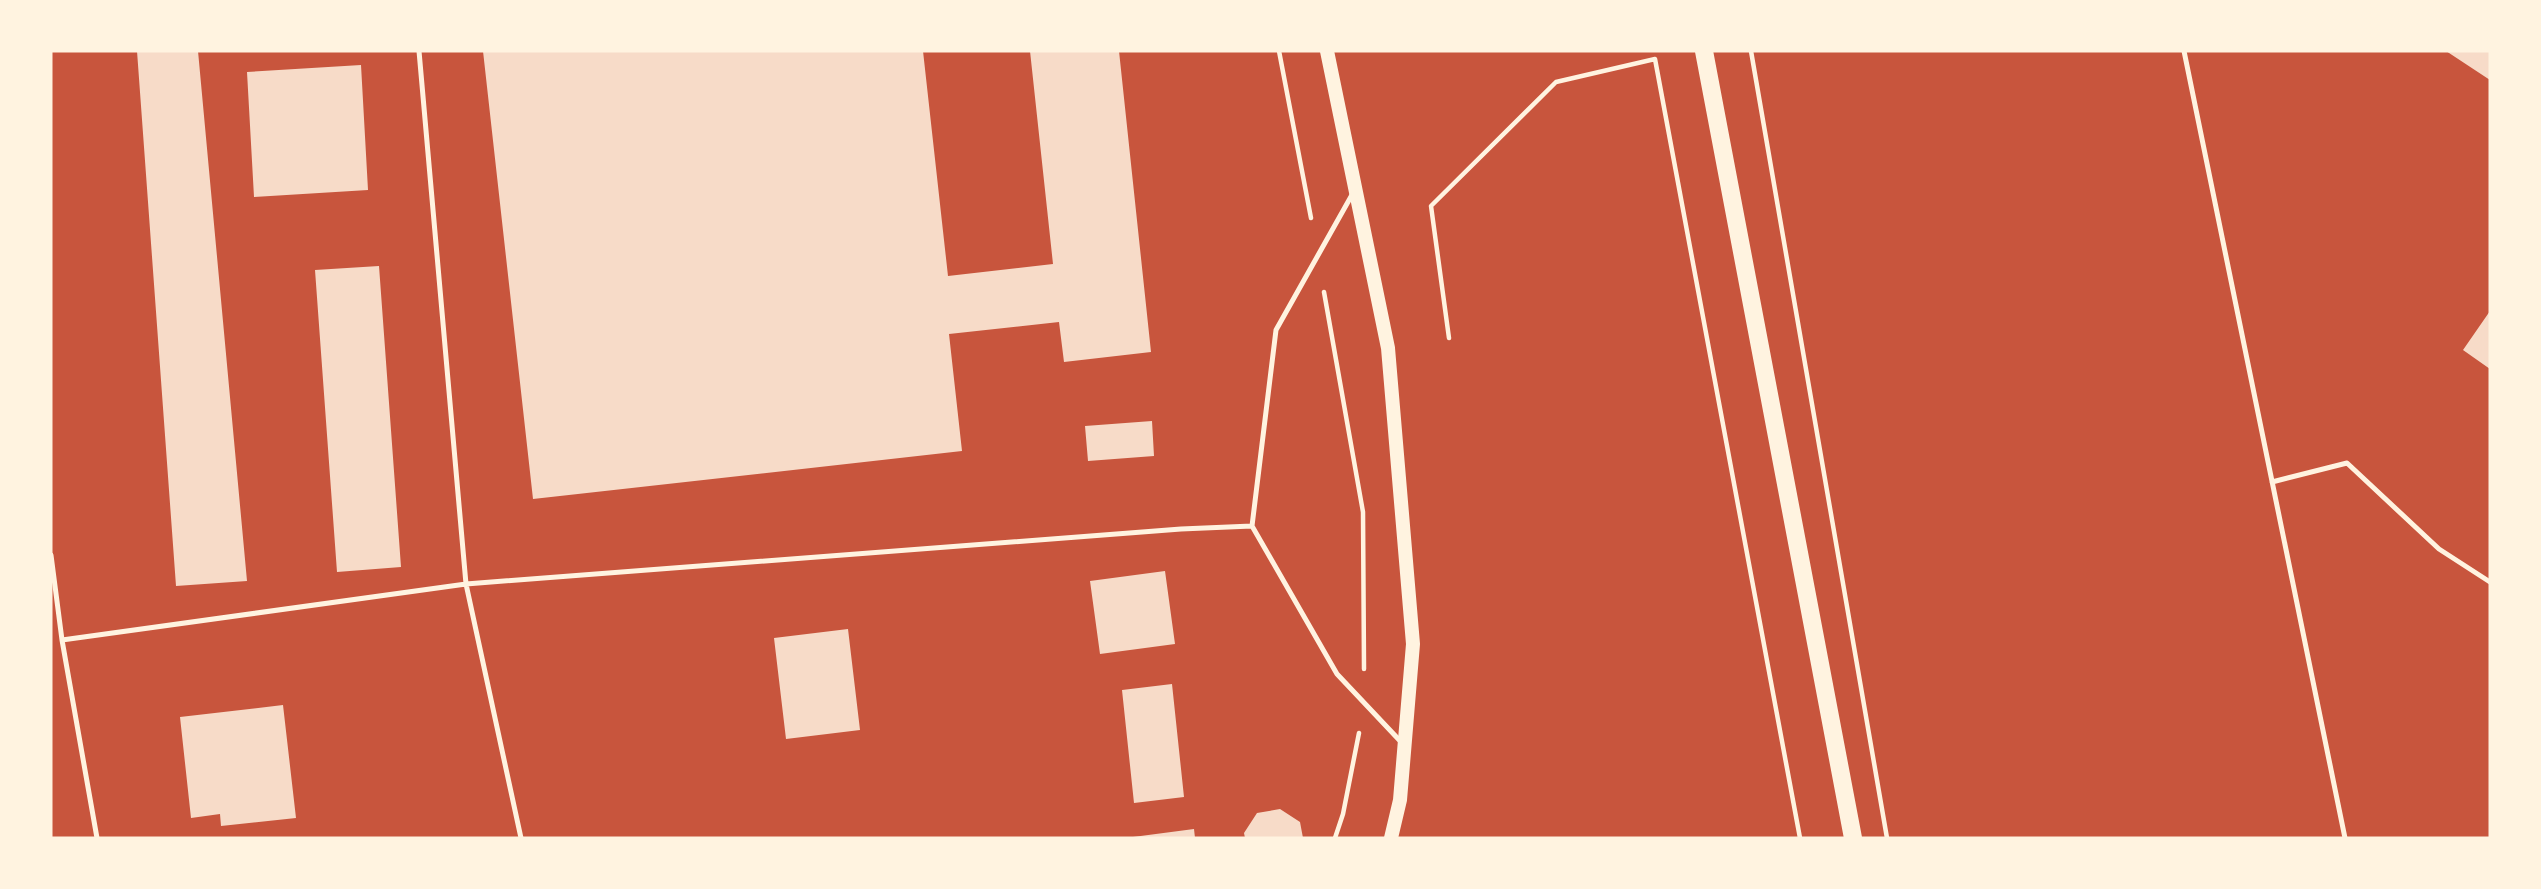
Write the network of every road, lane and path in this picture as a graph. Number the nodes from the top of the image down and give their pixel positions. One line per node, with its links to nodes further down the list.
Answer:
1 (419, 51): 14 (lane)
2 (1279, 51): 8 (path)
3 (1327, 51): 7 (main road)
4 (1704, 51): 23 (main road)
5 (1751, 51): 24 (path)
6 (2184, 51): 10 (lane)
7 (1357, 187): 8 (lane); 17 (main road)
8 (1318, 256): 11 (lane); 16 (path)
9 (1449, 338): 22 (path)
10 (2273, 482): 13 (lane); 25 (lane)
11 (1252, 526): 14 (lane); 16 (lane)
12 (51, 555): 15 (lane)
13 (2490, 582)
14 (466, 583): 15 (lane); 19 (lane)
15 (62, 640): 18 (lane)
16 (1364, 703): 17 (lane); 20 (path)
17 (1405, 746): 21 (main road)
18 (97, 838)
19 (521, 838)
20 (1335, 838)
21 (1391, 838)
22 (1800, 838)
23 (1853, 838)
24 (1887, 838)
25 (2346, 838)

